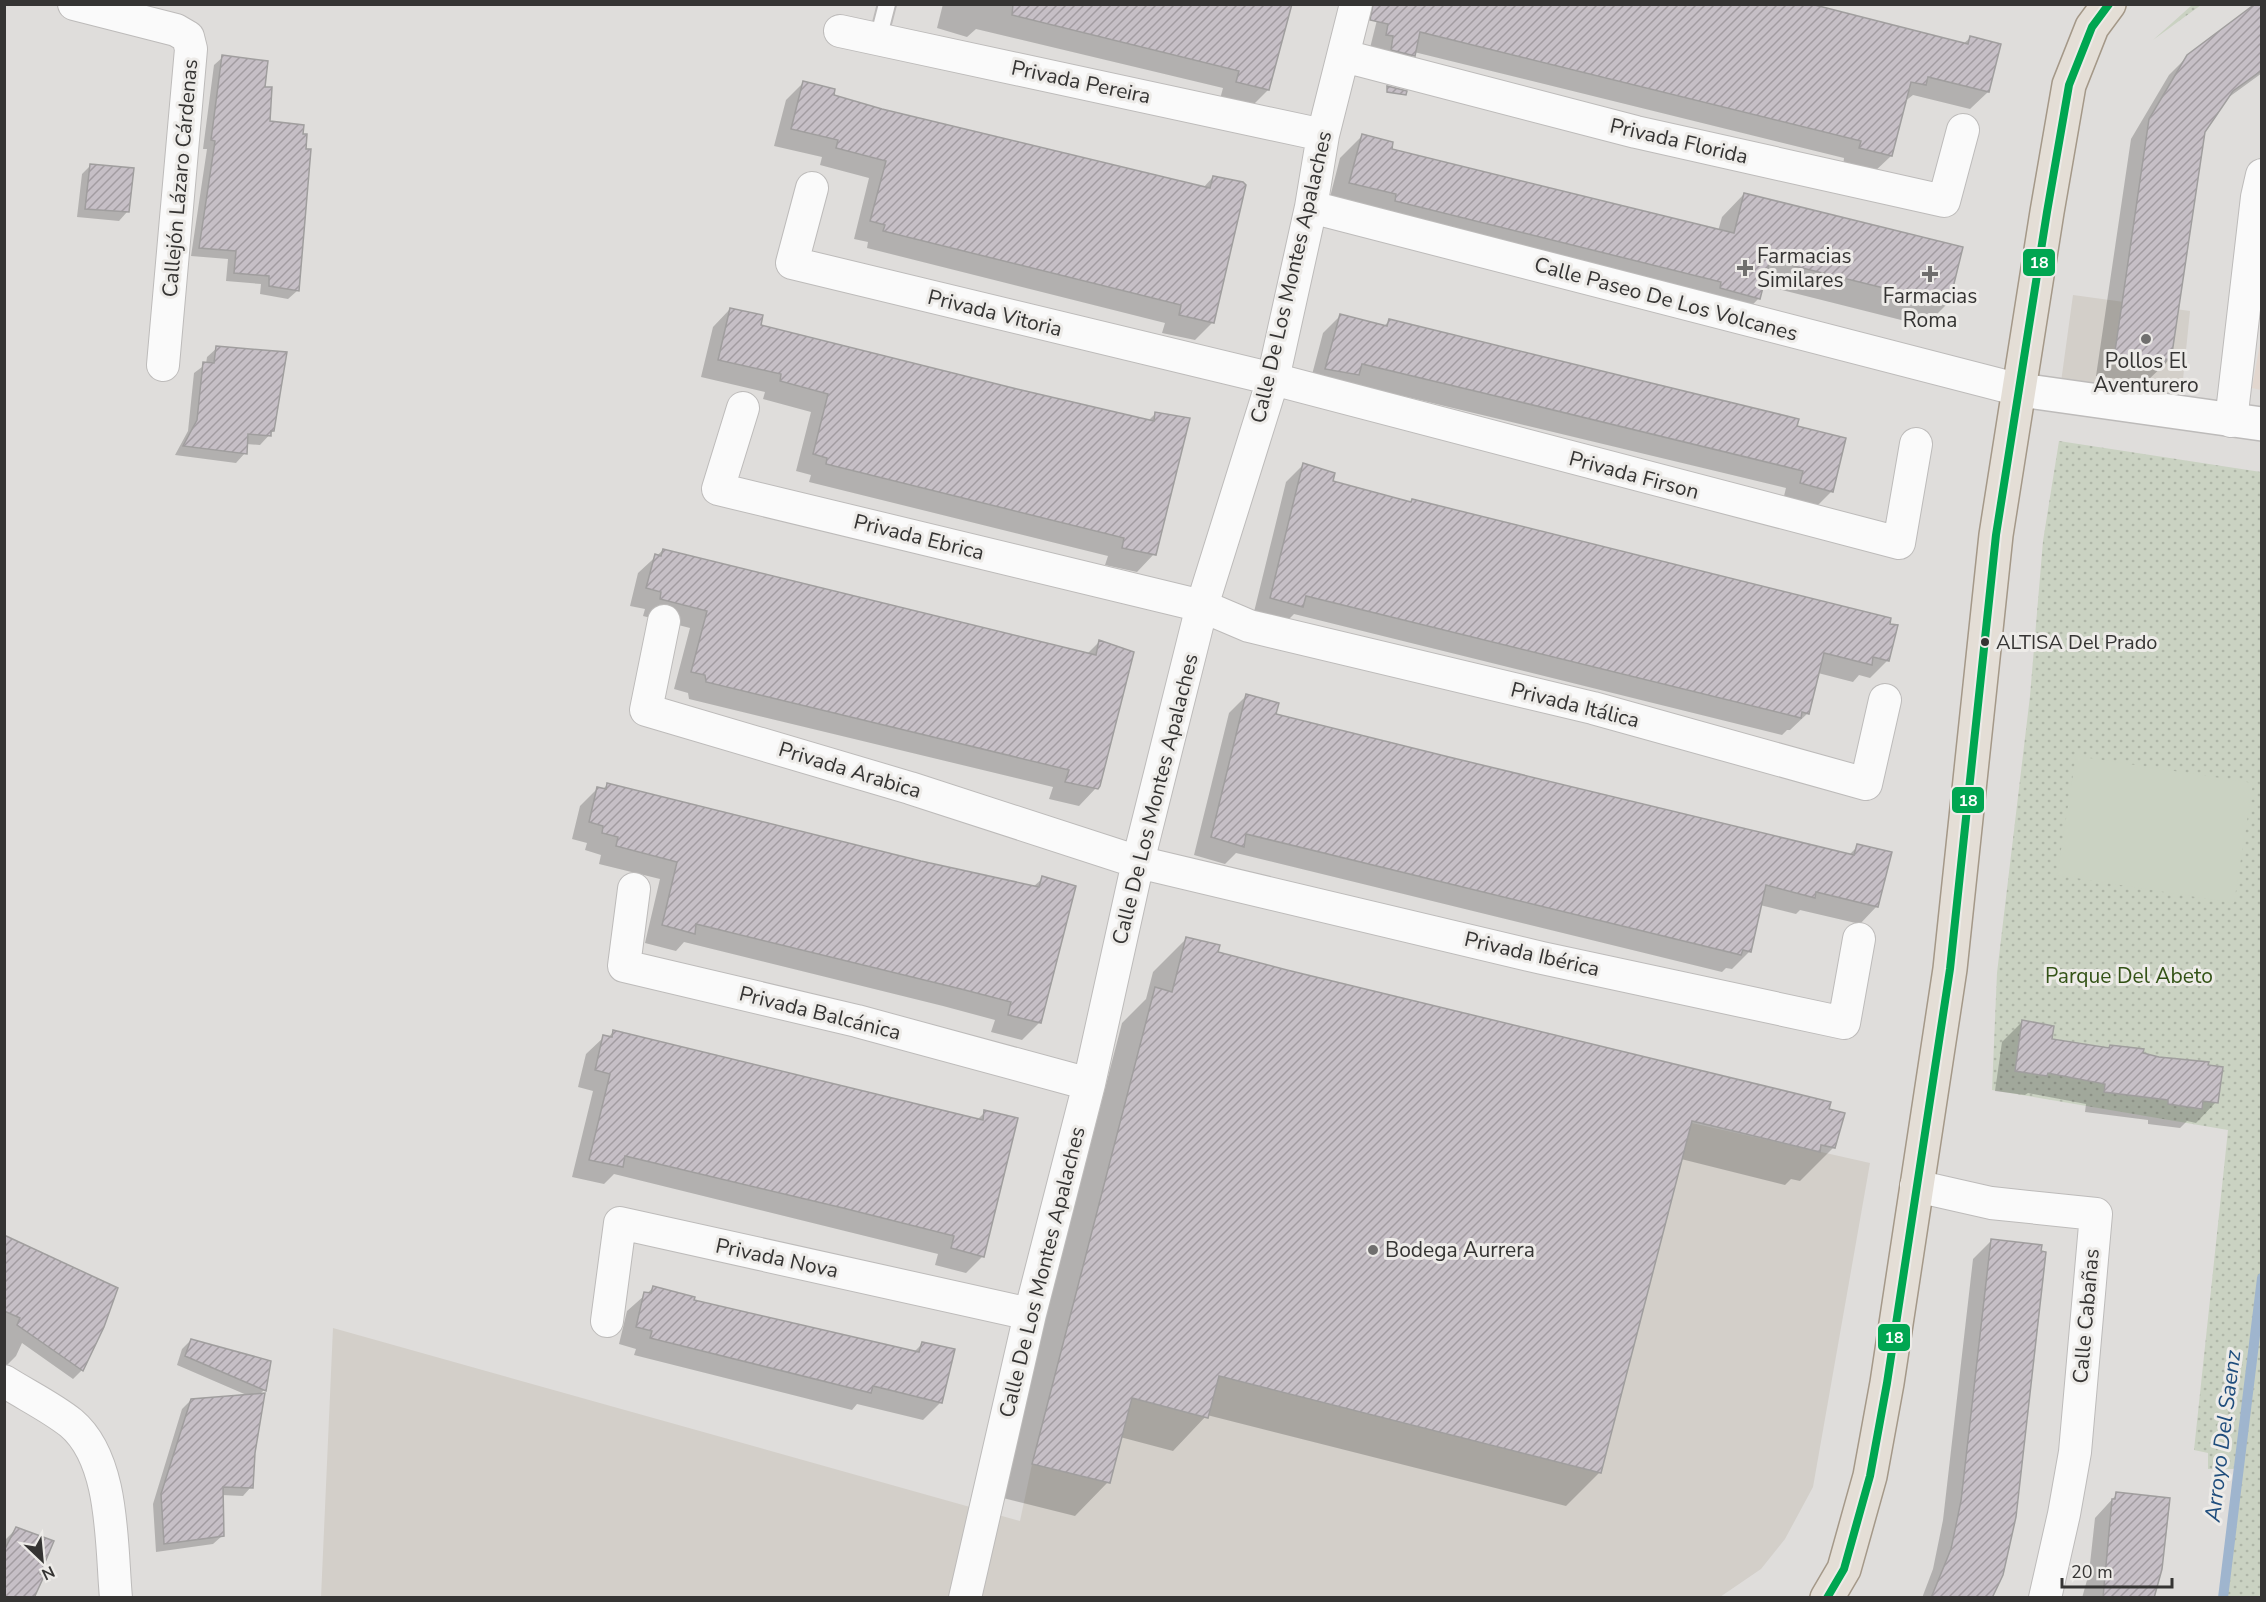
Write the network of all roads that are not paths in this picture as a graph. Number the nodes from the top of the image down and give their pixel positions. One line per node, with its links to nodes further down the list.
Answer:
1 (74, 4): 13 (street, Callejón Lázaro Cárdenas)
2 (887, 4): 6 (lane)
3 (1356, 4): 7 (street, Calle De Los Montes Apalaches)
4 (2109, 4): 15 (main road)
5 (840, 31): 6 (street, Privada Pereira)
6 (878, 39): 9 (street, Privada Pereira)
7 (1344, 56): 8 (street, Privada Florida); 9 (street, Calle De Los Montes Apalaches)
8 (1963, 130)
9 (1323, 135): 12 (street, Calle De Los Montes Apalaches)
10 (2262, 175): 17 (street)
11 (812, 188): 14 (street, Privada Vitoria)
12 (1311, 207): 14 (street, Calle De Los Montes Apalaches); 15 (street, Calle Paseo De Los Volcanes)
13 (164, 365)
14 (1273, 379): 18 (street, Privada Firson); 19 (street, Calle De Los Montes Apalaches)
15 (2020, 390): 17 (street); 26 (main road)
16 (743, 408): 19 (street, Privada Ebrica)
17 (2246, 423)
18 (1916, 444)
19 (1202, 606): 21 (street, Privada Itálica); 22 (street, Calle De Los Montes Apalaches)
20 (664, 621): 22 (street, Privada Arabica)
21 (1885, 700)
22 (1138, 862): 24 (street, Privada Ibérica); 25 (street, Calle De Los Montes Apalaches)
23 (634, 889): 25 (street, Privada Balcánica)
24 (1859, 939)
25 (1089, 1084): 27 (street, Calle De Los Montes Apalaches)
26 (1916, 1186): 32 (main road); 33 (street, Calle Cabañas)
27 (1030, 1314): 28 (street, Privada Nova); 31 (street, Calle De Los Montes Apalaches)
28 (608, 1321)
29 (4, 1381): 30 (street)
30 (116, 1598)
31 (964, 1598)
32 (1827, 1598)
33 (2045, 1598)

